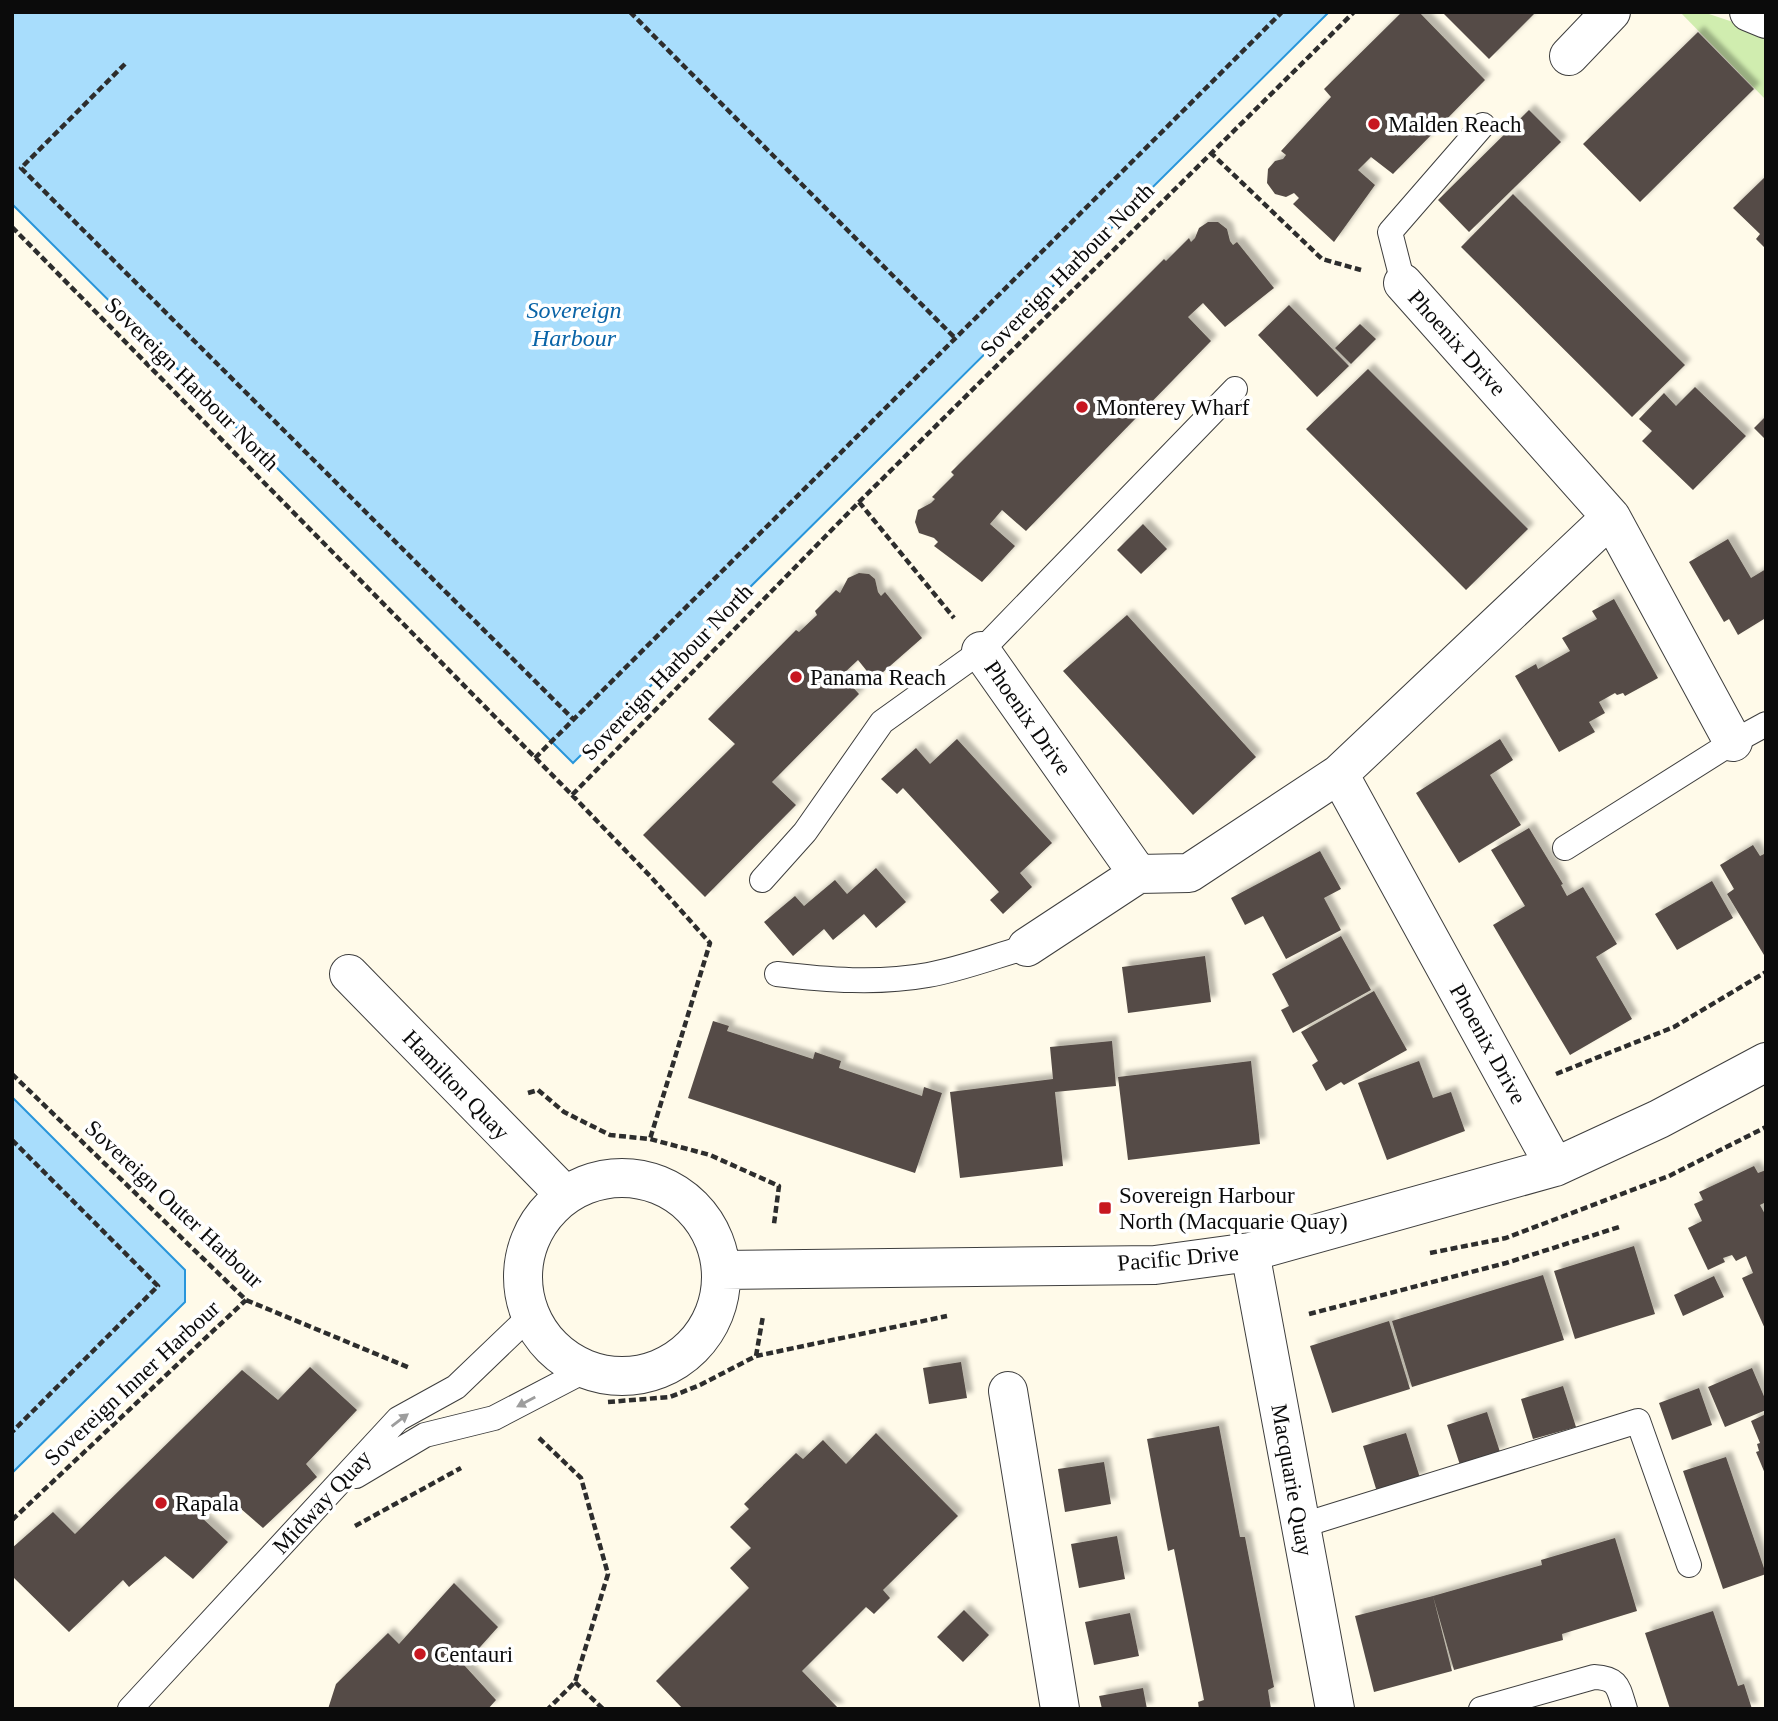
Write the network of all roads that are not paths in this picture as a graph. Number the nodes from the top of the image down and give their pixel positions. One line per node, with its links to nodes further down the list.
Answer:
1 (1611, 12): 4 (street)
2 (1749, 12): 3 (street)
3 (1766, 19)
4 (1569, 56)
5 (1483, 125): 6 (lane, Phoenix Drive)
6 (1404, 283): 8 (street, Phoenix Drive)
7 (1235, 390): 9 (lane)
8 (1611, 517): 11 (street, Phoenix Drive); 12 (street)
9 (981, 651): 14 (street, Phoenix Drive); 15 (lane, Phoenix Drive)
10 (1766, 724): 11 (lane)
11 (1733, 742): 13 (lane)
12 (1339, 774): 14 (street); 20 (street, Phoenix Drive)
13 (1565, 848)
14 (1138, 874): 16 (street)
15 (762, 880)
16 (1027, 947): 18 (lane)
17 (349, 974): 21 (street, Hamilton Quay)
18 (777, 974)
19 (1766, 1062): 20 (street, Pacific Drive)
20 (1555, 1167): 22 (street, Pacific Drive)
21 (565, 1195): 23 (street); 24 (street)
22 (1250, 1252): 23 (street, Pacific Drive); 28 (street, Macquarie Quay)
23 (721, 1270): 25 (street)
24 (530, 1317): 25 (street); 27 (lane, Midway Quay, one-way to 24)
25 (586, 1370): 27 (lane, one-way to 27)
26 (1008, 1391): 31 (street)
27 (336, 1487): 30 (lane, Midway Quay)
28 (1300, 1526): 29 (lane); 32 (street, Macquarie Quay)
29 (1689, 1565)
30 (130, 1709)
31 (1060, 1709)
32 (1335, 1709)
33 (1481, 1709): 34 (lane)
34 (1625, 1709)

